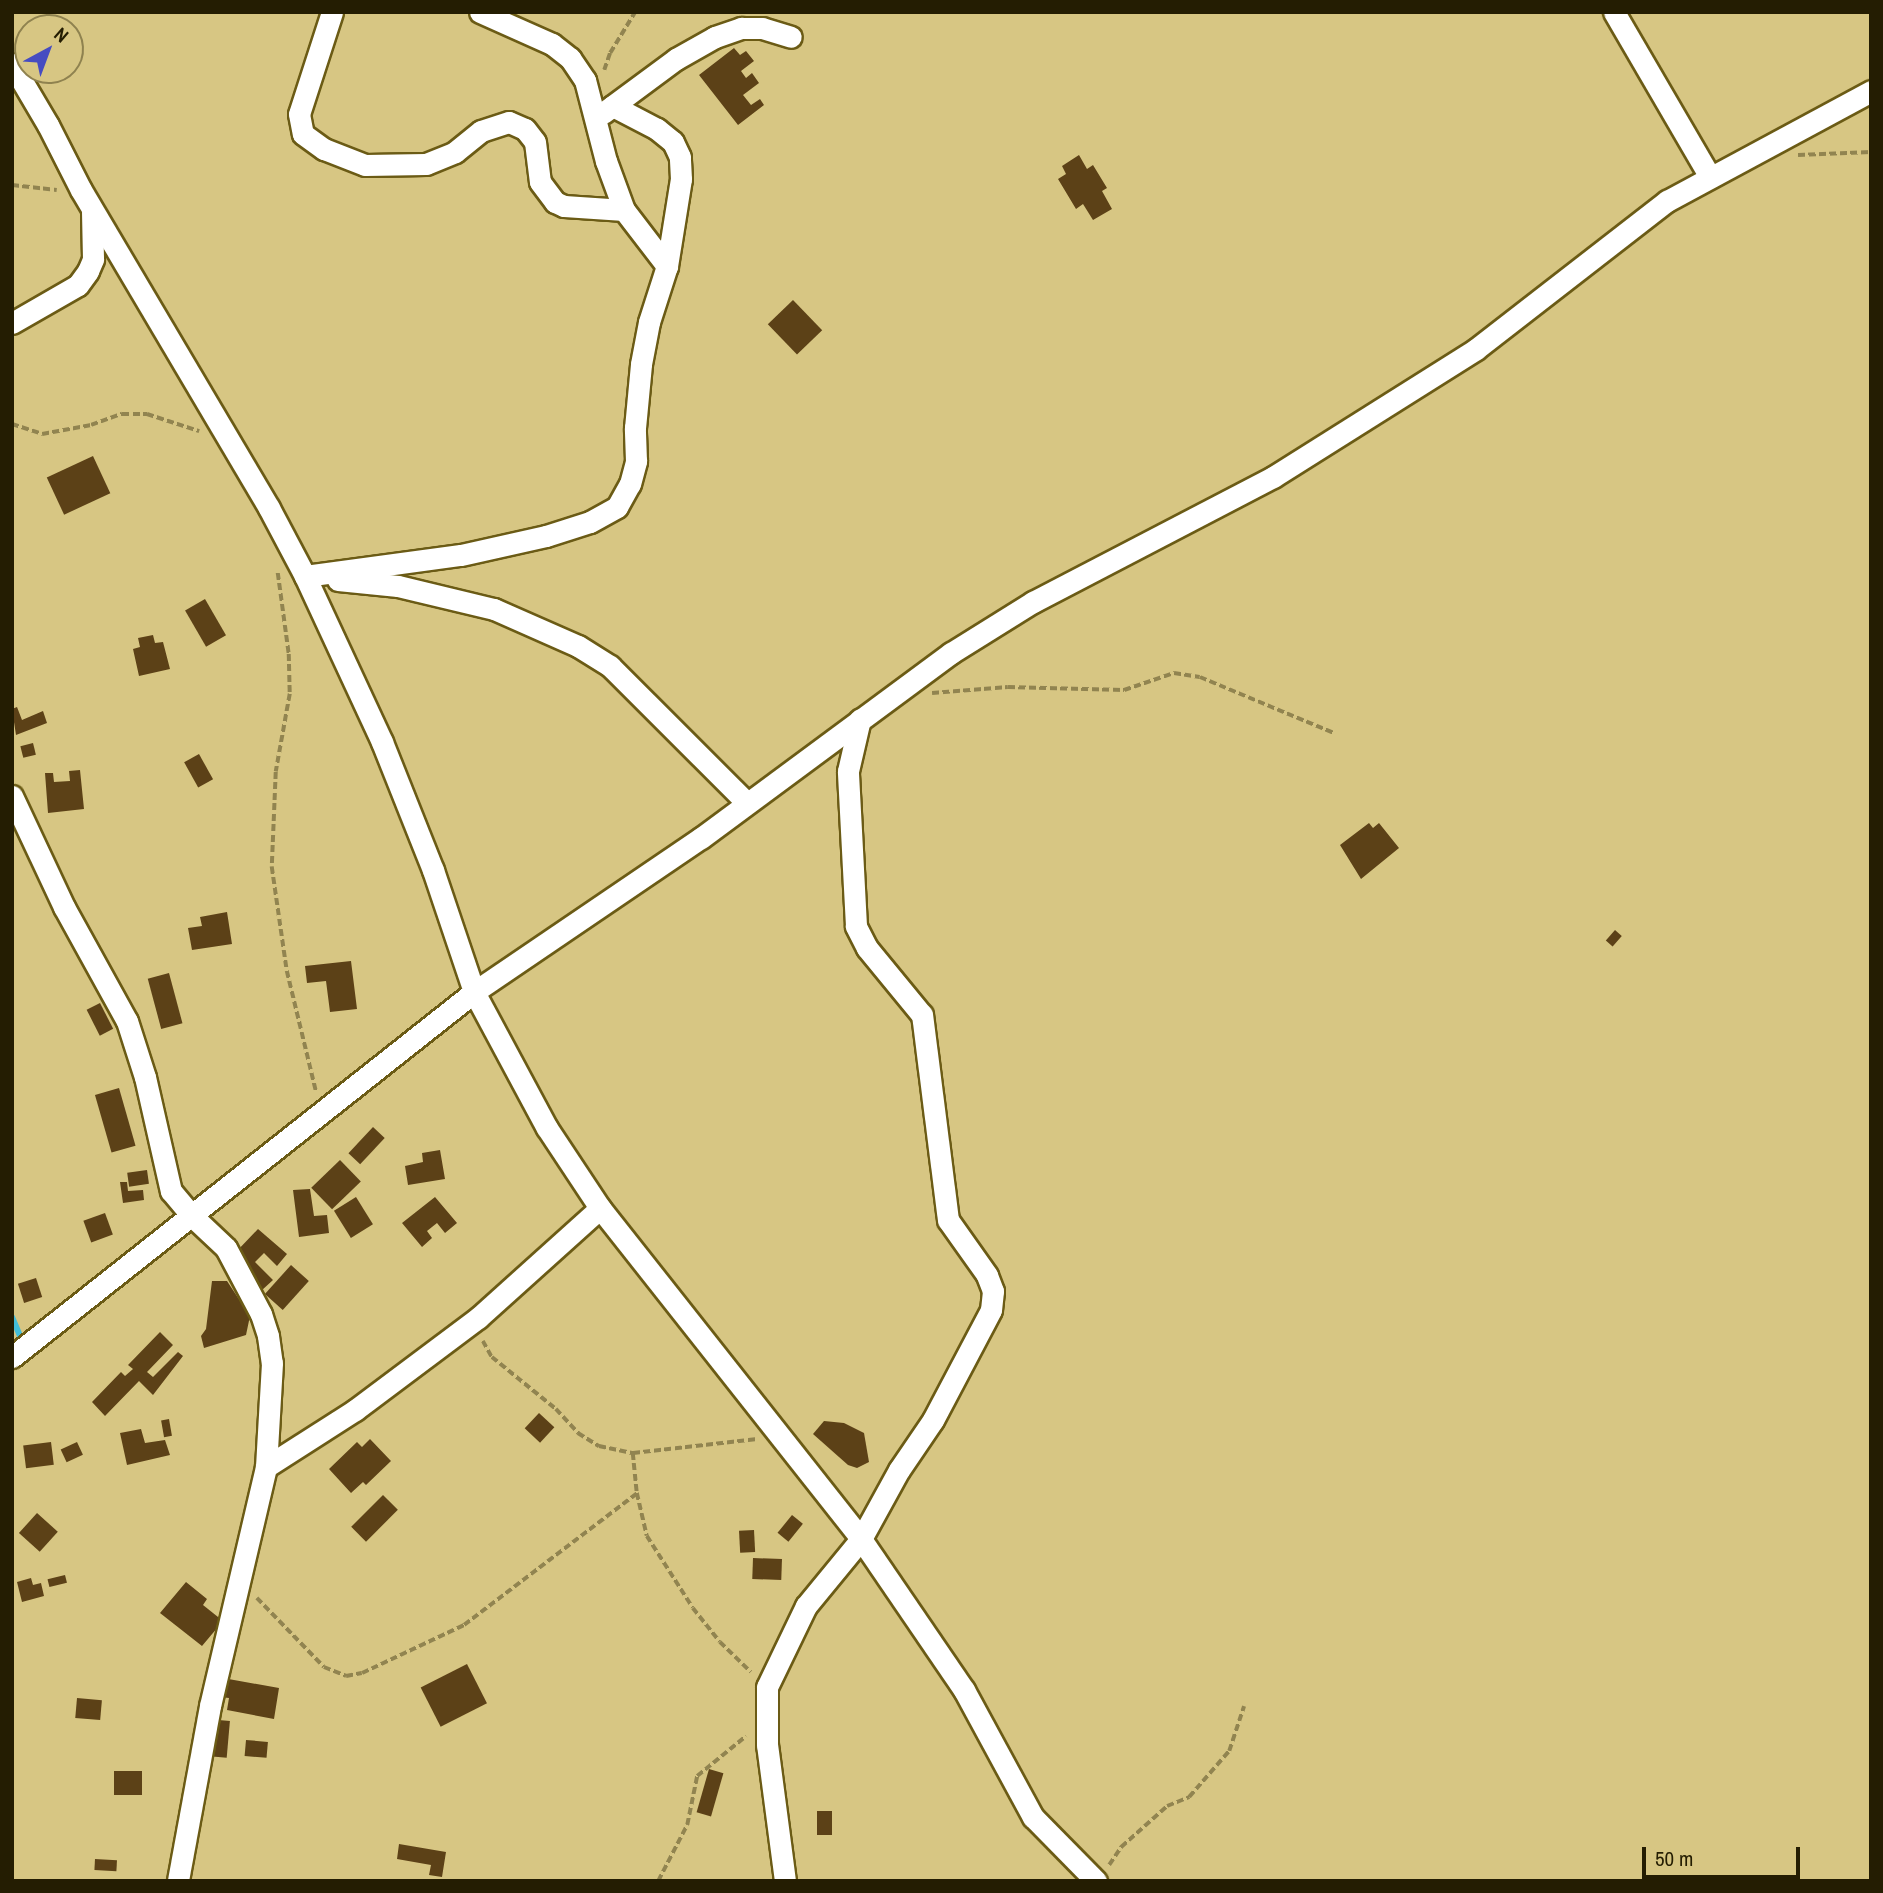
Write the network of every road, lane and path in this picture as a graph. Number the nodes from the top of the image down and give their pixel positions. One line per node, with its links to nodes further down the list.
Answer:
1 (332, 12): 14 (street)
2 (480, 12): 8 (street)
3 (635, 12): 8 (path)
4 (1614, 12): 11 (street)
5 (791, 37): 8 (street)
6 (13, 67): 13 (street)
7 (1871, 91): 11 (street)
8 (601, 110): 14 (street); 15 (street)
9 (1871, 152): 10 (path)
10 (1786, 156)
11 (1710, 177): 22 (street)
12 (12, 186): 13 (path)
13 (86, 198): 16 (street); 18 (street)
14 (624, 210): 15 (street)
15 (667, 267): 20 (street)
16 (12, 323)
17 (12, 424): 18 (path)
18 (229, 443): 20 (street)
19 (276, 561): 27 (path)
20 (305, 576): 25 (street); 26 (street)
21 (928, 694): 23 (path)
22 (860, 719): 25 (street); 36 (street)
23 (1334, 733)
24 (12, 796): 29 (street)
25 (746, 802): 26 (street)
26 (474, 992): 27 (street); 28 (street)
27 (321, 1113): 29 (street)
28 (600, 1208): 30 (street); 32 (street)
29 (191, 1215): 31 (street); 34 (street)
30 (478, 1318): 33 (path); 34 (street)
31 (12, 1357)
32 (778, 1437): 33 (path); 36 (street)
33 (633, 1453): 35 (path)
34 (266, 1467): 37 (street)
35 (637, 1493): 37 (path); 38 (path)
36 (861, 1539): 38 (street); 41 (street)
37 (239, 1579): 42 (street)
38 (767, 1687): 40 (street)
39 (1244, 1706): 41 (path)
40 (767, 1720): 43 (path); 44 (street)
41 (1101, 1875)
42 (178, 1881)
43 (658, 1881)
44 (785, 1881)

